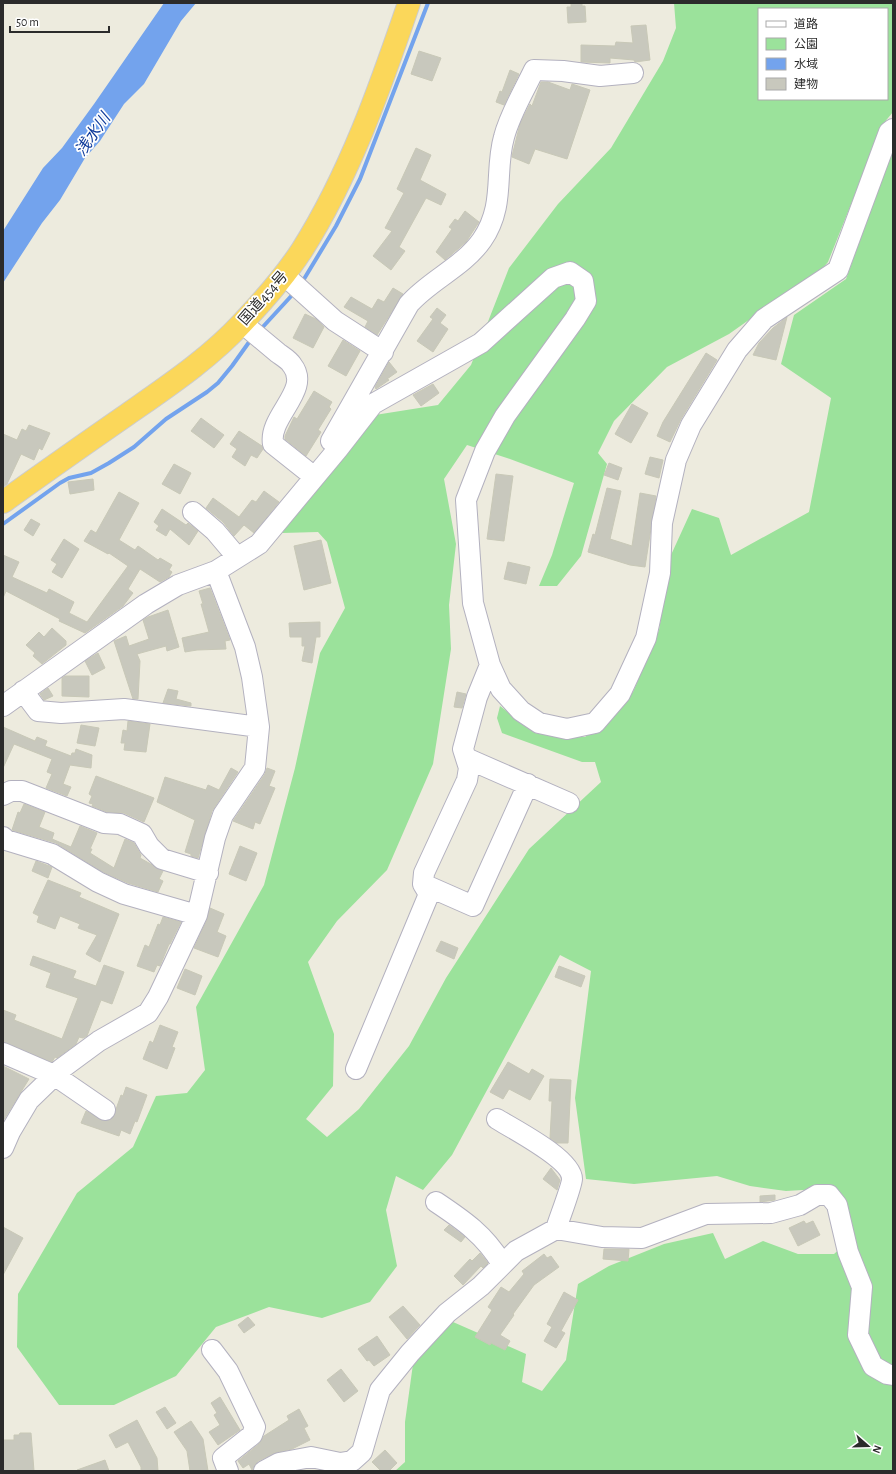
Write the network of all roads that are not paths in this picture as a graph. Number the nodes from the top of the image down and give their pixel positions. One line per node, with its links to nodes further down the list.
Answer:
1 (409, 3): 4 (highway, 国道454号)
2 (633, 73): 6 (street)
3 (893, 129): 12 (street)
4 (284, 275): 5 (highway, 国道454号); 6 (street)
5 (242, 323): 7 (street); 8 (highway, 国道454号)
6 (383, 352): 7 (street)
7 (311, 479): 10 (street); 12 (street)
8 (3, 502)
9 (193, 512): 10 (street)
10 (238, 557): 11 (street)
11 (216, 571): 13 (street); 15 (street)
12 (490, 665): 16 (street)
13 (24, 691): 14 (street); 15 (street)
14 (3, 706)
15 (259, 726): 21 (street)
16 (466, 758): 17 (street); 22 (street)
17 (528, 784): 19 (street); 22 (street)
18 (3, 795): 21 (street)
19 (570, 803)
20 (3, 837): 23 (street)
21 (208, 873): 23 (street)
22 (423, 884): 25 (street)
23 (197, 915): 26 (street)
24 (3, 1053): 26 (street)
25 (356, 1069)
26 (54, 1076): 27 (street); 29 (street)
27 (105, 1110)
28 (496, 1119): 31 (street)
29 (3, 1148)
30 (436, 1202): 32 (street)
31 (556, 1228): 32 (street); 34 (street)
32 (502, 1264): 36 (street)
33 (212, 1350): 35 (street)
34 (893, 1375)
35 (228, 1471)
36 (264, 1471)

